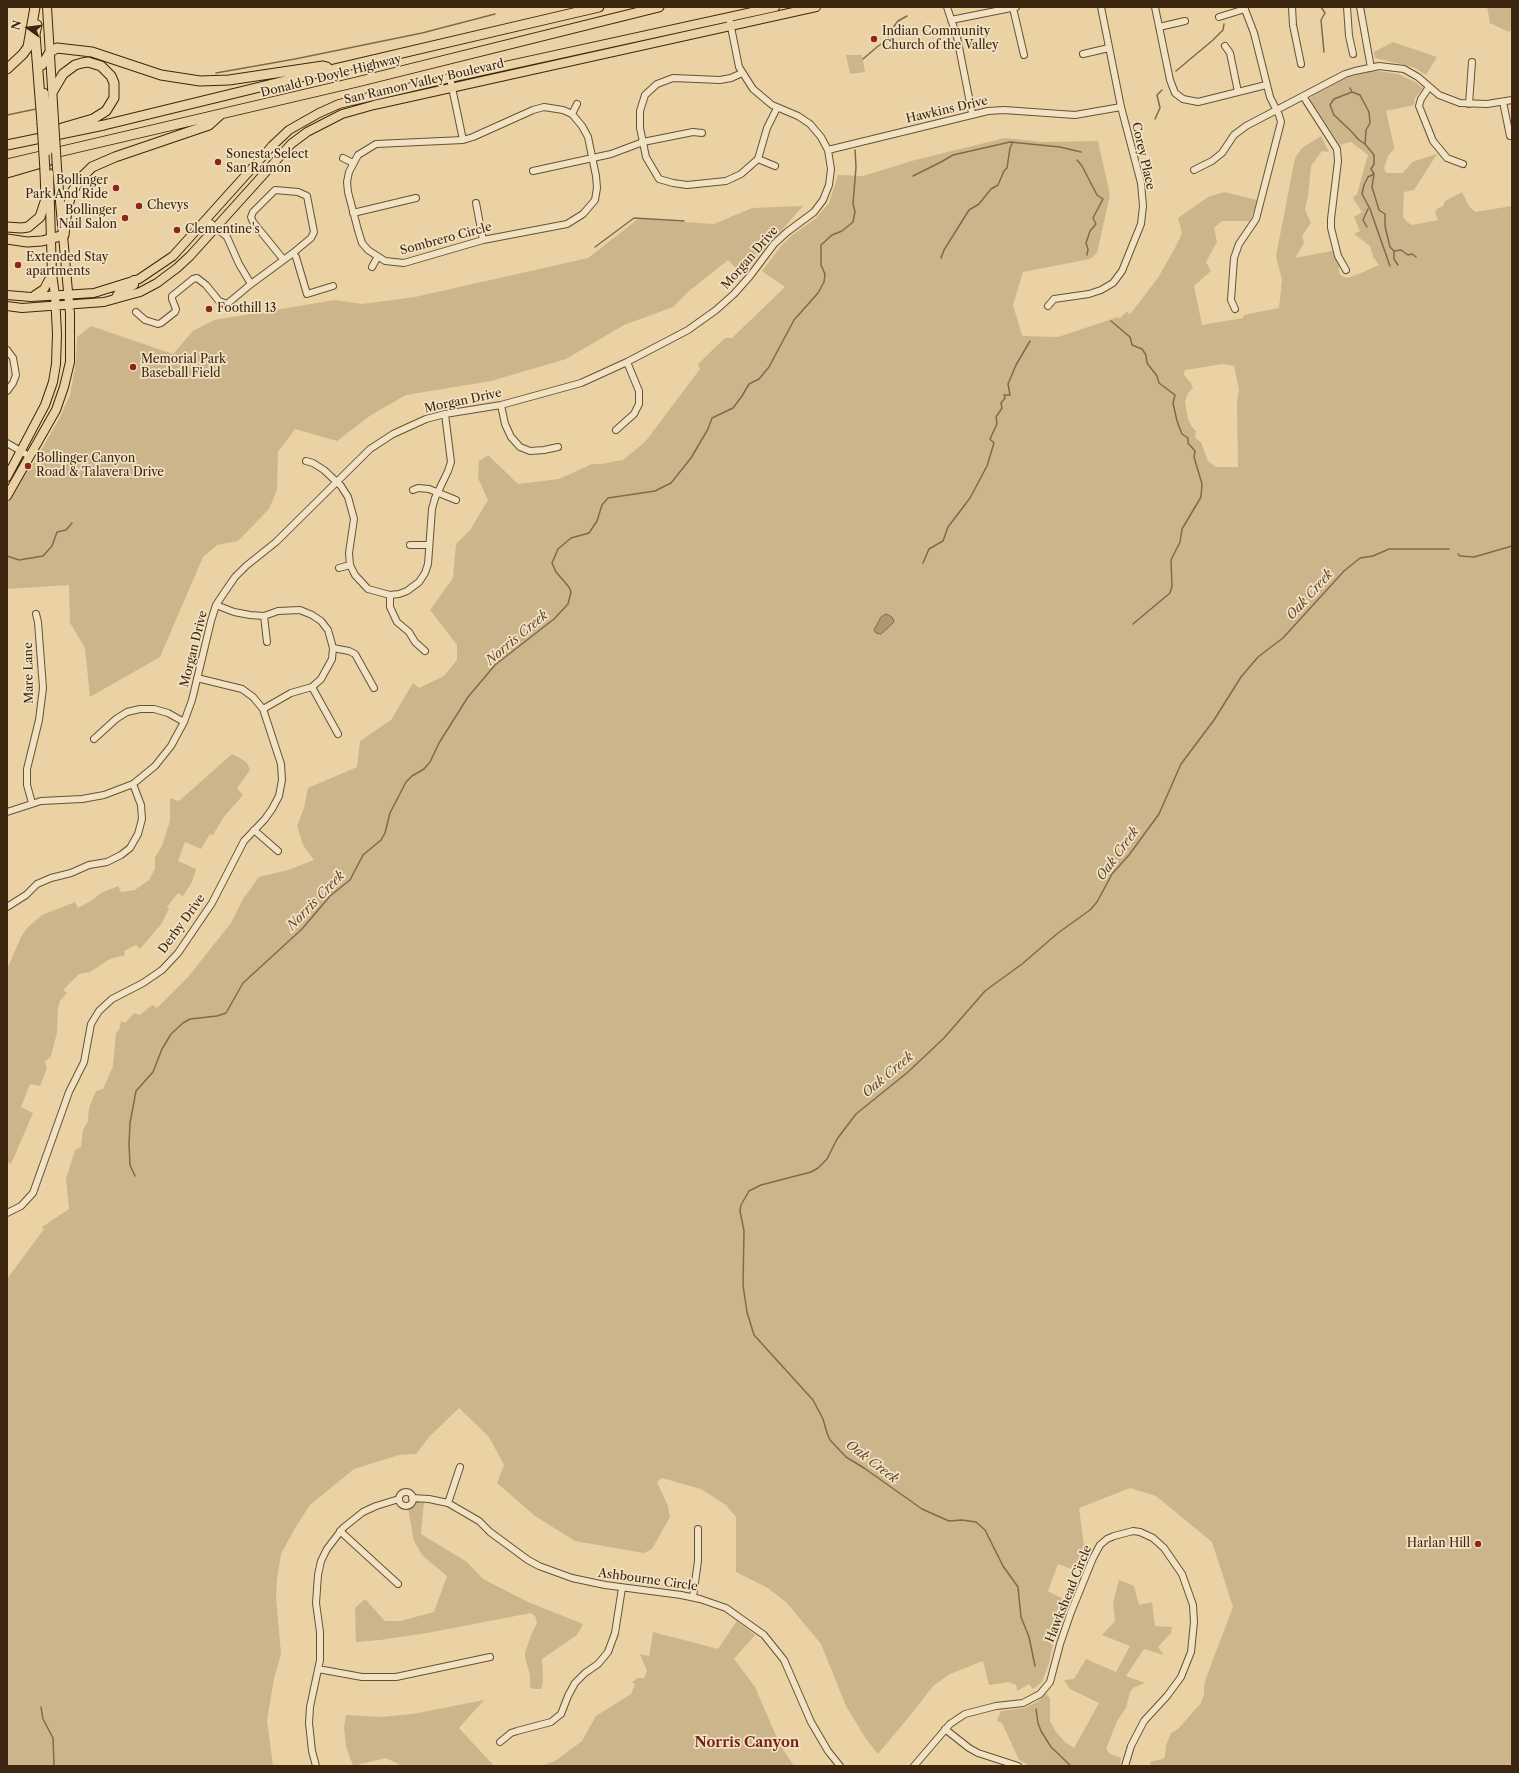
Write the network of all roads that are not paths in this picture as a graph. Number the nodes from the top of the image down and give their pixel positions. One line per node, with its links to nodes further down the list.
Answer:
1 (35, 7): 19 (main road); 32 (highway)
2 (47, 7): 24 (main road)
3 (599, 7): 33 (highway, Donald D Doyle Highway)
4 (659, 7): 52 (highway, Donald D Doyle Highway)
5 (775, 7): 15 (main road, San Ramon Valley Boulevard)
6 (816, 7): 20 (main road, San Ramon Valley Boulevard)
7 (947, 7): 17 (street)
8 (1015, 7): 17 (street); 27 (street)
9 (1101, 7): 23 (street, Corey Place)
10 (1154, 7): 21 (street)
11 (1292, 7): 29 (street)
12 (1347, 7): 26 (street)
13 (1360, 7): 31 (street)
14 (1245, 8): 16 (street); 36 (street)
15 (728, 16): 20 (street, Morgan Drive); 35 (main road, San Ramon Valley Boulevard)
16 (1219, 17)
17 (952, 20): 51 (street)
18 (1185, 21): 21 (street)
19 (37, 25): 30 (main road); 54 (highway)
20 (730, 26): 34 (street, Morgan Drive); 38 (main road, San Ramon Valley Boulevard)
21 (1159, 27): 41 (street)
22 (1225, 46): 41 (street)
23 (1109, 48): 25 (street); 48 (street, Corey Place)
24 (50, 52): 30 (highway); 33 (highway); 39 (main road)
25 (1083, 54)
26 (1353, 54)
27 (1024, 55)
28 (1472, 62): 47 (street)
29 (1301, 64)
30 (42, 65): 54 (main road)
31 (1371, 68): 37 (street); 43 (street)
32 (7, 69)
33 (334, 69): 57 (highway, Donald D Doyle Highway)
34 (742, 73): 42 (street); 49 (street, Morgan Drive)
35 (450, 78): 38 (street); 77 (main road, San Ramon Valley Boulevard)
36 (1266, 85): 41 (street); 50 (street)
37 (1429, 87): 47 (street); 68 (street)
38 (452, 88): 58 (street); 79 (main road, San Ramon Valley Boulevard)
39 (53, 91): 54 (main road); 57 (highway)
40 (640, 91): 42 (street)
41 (1238, 92)
42 (645, 95): 59 (street)
43 (1303, 96): 50 (street); 88 (street)
44 (1512, 100): 45 (street)
45 (1503, 102): 47 (street); 56 (street)
46 (577, 104): 53 (street)
47 (1468, 104)
48 (1121, 107): 51 (street, Hawkins Drive); 101 (street, Corey Place)
49 (777, 108): 62 (street, Morgan Drive); 65 (street)
50 (1276, 110): 72 (street); 102 (street)
51 (972, 113): 62 (street, Hawkins Drive)
52 (221, 114): 61 (highway, Donald D Doyle Highway); 80 (highway)
53 (572, 114): 58 (street); 64 (street, Sombrero Circle)
54 (48, 121): 70 (highway, bridge)
55 (702, 133): 59 (street)
56 (1510, 136)
57 (40, 138): 60 (highway, Donald D Doyle Highway)
58 (463, 140): 66 (street)
59 (643, 142): 64 (street); 65 (street)
60 (7, 146)
61 (71, 150): 67 (highway, Donald D Doyle Highway); 73 (highway)
62 (828, 150): 105 (street, Morgan Drive)
63 (343, 158): 66 (street)
64 (593, 159): 71 (street); 83 (street, Sombrero Circle)
65 (758, 159): 69 (street)
66 (352, 163): 76 (street)
67 (7, 164)
68 (1463, 164)
69 (775, 166)
70 (51, 170): 78 (highway); 80 (main road); 82 (main road)
71 (533, 170)
72 (1194, 170)
73 (7, 173)
74 (416, 198): 76 (street)
75 (476, 203): 83 (street)
76 (353, 213): 85 (street)
77 (207, 220): 79 (street); 90 (main road, San Ramon Valley Boulevard)
78 (7, 227)
79 (216, 228): 91 (street); 97 (main road, San Ramon Valley Boulevard)
80 (64, 235): 82 (highway); 95 (main road)
81 (7, 239): 82 (highway)
82 (52, 239): 89 (main road)
83 (483, 240): 85 (street, Sombrero Circle)
84 (292, 253): 86 (street); 86 (street); 92 (street)
85 (377, 258): 87 (street)
86 (283, 259): 91 (street)
87 (372, 267)
88 (1346, 270)
89 (52, 274): 94 (main road); 96 (main road)
90 (134, 280): 95 (main road, San Ramon Valley Boulevard); 97 (main road)
91 (251, 284): 103 (street)
92 (333, 286)
93 (7, 295): 96 (main road, San Ramon Valley Boulevard)
94 (55, 295): 95 (main road, San Ramon Valley Boulevard); 96 (main road, San Ramon Valley Boulevard); 99 (main road)
95 (69, 295): 100 (main road)
96 (31, 297)
97 (114, 299): 100 (main road, San Ramon Valley Boulevard)
98 (7, 306): 99 (main road, San Ramon Valley Boulevard)
99 (56, 306): 100 (main road, San Ramon Valley Boulevard); 112 (main road)
100 (69, 306): 112 (main road)
101 (1048, 306)
102 (1235, 309)
103 (136, 312)
104 (7, 350): 106 (street)
105 (627, 362): 107 (street, Morgan Drive); 109 (street)
106 (7, 392)
107 (501, 405): 108 (street, Morgan Drive); 111 (street)
108 (445, 414): 115 (street, Morgan Drive); 117 (street)
109 (616, 430)
110 (7, 443): 112 (street)
111 (558, 447)
112 (25, 453): 114 (main road); 118 (main road)
113 (306, 461): 115 (street)
114 (7, 477)
115 (336, 482): 122 (street); 125 (street, Morgan Drive)
116 (413, 490): 117 (street)
117 (437, 492): 119 (street); 121 (street)
118 (7, 496)
119 (456, 500)
120 (410, 545): 121 (street)
121 (429, 545): 124 (street)
122 (350, 565): 123 (street); 124 (street)
123 (339, 568)
124 (390, 595): 130 (street)
125 (216, 605): 127 (street); 131 (street, Morgan Drive)
126 (36, 614): 139 (street, Mare Lane)
127 (264, 616): 128 (street); 129 (street)
128 (267, 642)
129 (333, 648): 132 (street); 133 (street)
130 (425, 651)
131 (197, 678): 134 (street, Derby Drive); 135 (street, Morgan Drive)
132 (312, 687): 134 (street); 136 (street)
133 (374, 688)
134 (263, 709): 141 (street, Derby Drive)
135 (184, 722): 137 (street); 138 (street, Morgan Drive)
136 (338, 734)
137 (94, 739)
138 (133, 784): 139 (street, Morgan Drive); 143 (street)
139 (32, 803): 140 (street, Morgan Drive)
140 (7, 812)
141 (254, 830): 142 (street); 144 (street, Derby Drive)
142 (278, 851)
143 (7, 907)
144 (7, 1212)
145 (460, 1467): 146 (street)
146 (448, 1503): 148 (street, Ashbourne Circle); 150 (street, Ashbourne Circle)
147 (698, 1529): 151 (street)
148 (340, 1531): 149 (street); 153 (street, Ashbourne Circle)
149 (398, 1584)
150 (622, 1588): 151 (street, Ashbourne Circle); 155 (street)
151 (693, 1597): 157 (street, Ashbourne Circle)
152 (490, 1657): 153 (street)
153 (318, 1669): 156 (street, Ashbourne Circle)
154 (946, 1729): 158 (street, Hawkshead Circle); 159 (street); 160 (street, Hawkshead Circle)
155 (500, 1742)
156 (316, 1766)
157 (840, 1766)
158 (914, 1766)
159 (1018, 1766)
160 (1125, 1766)

